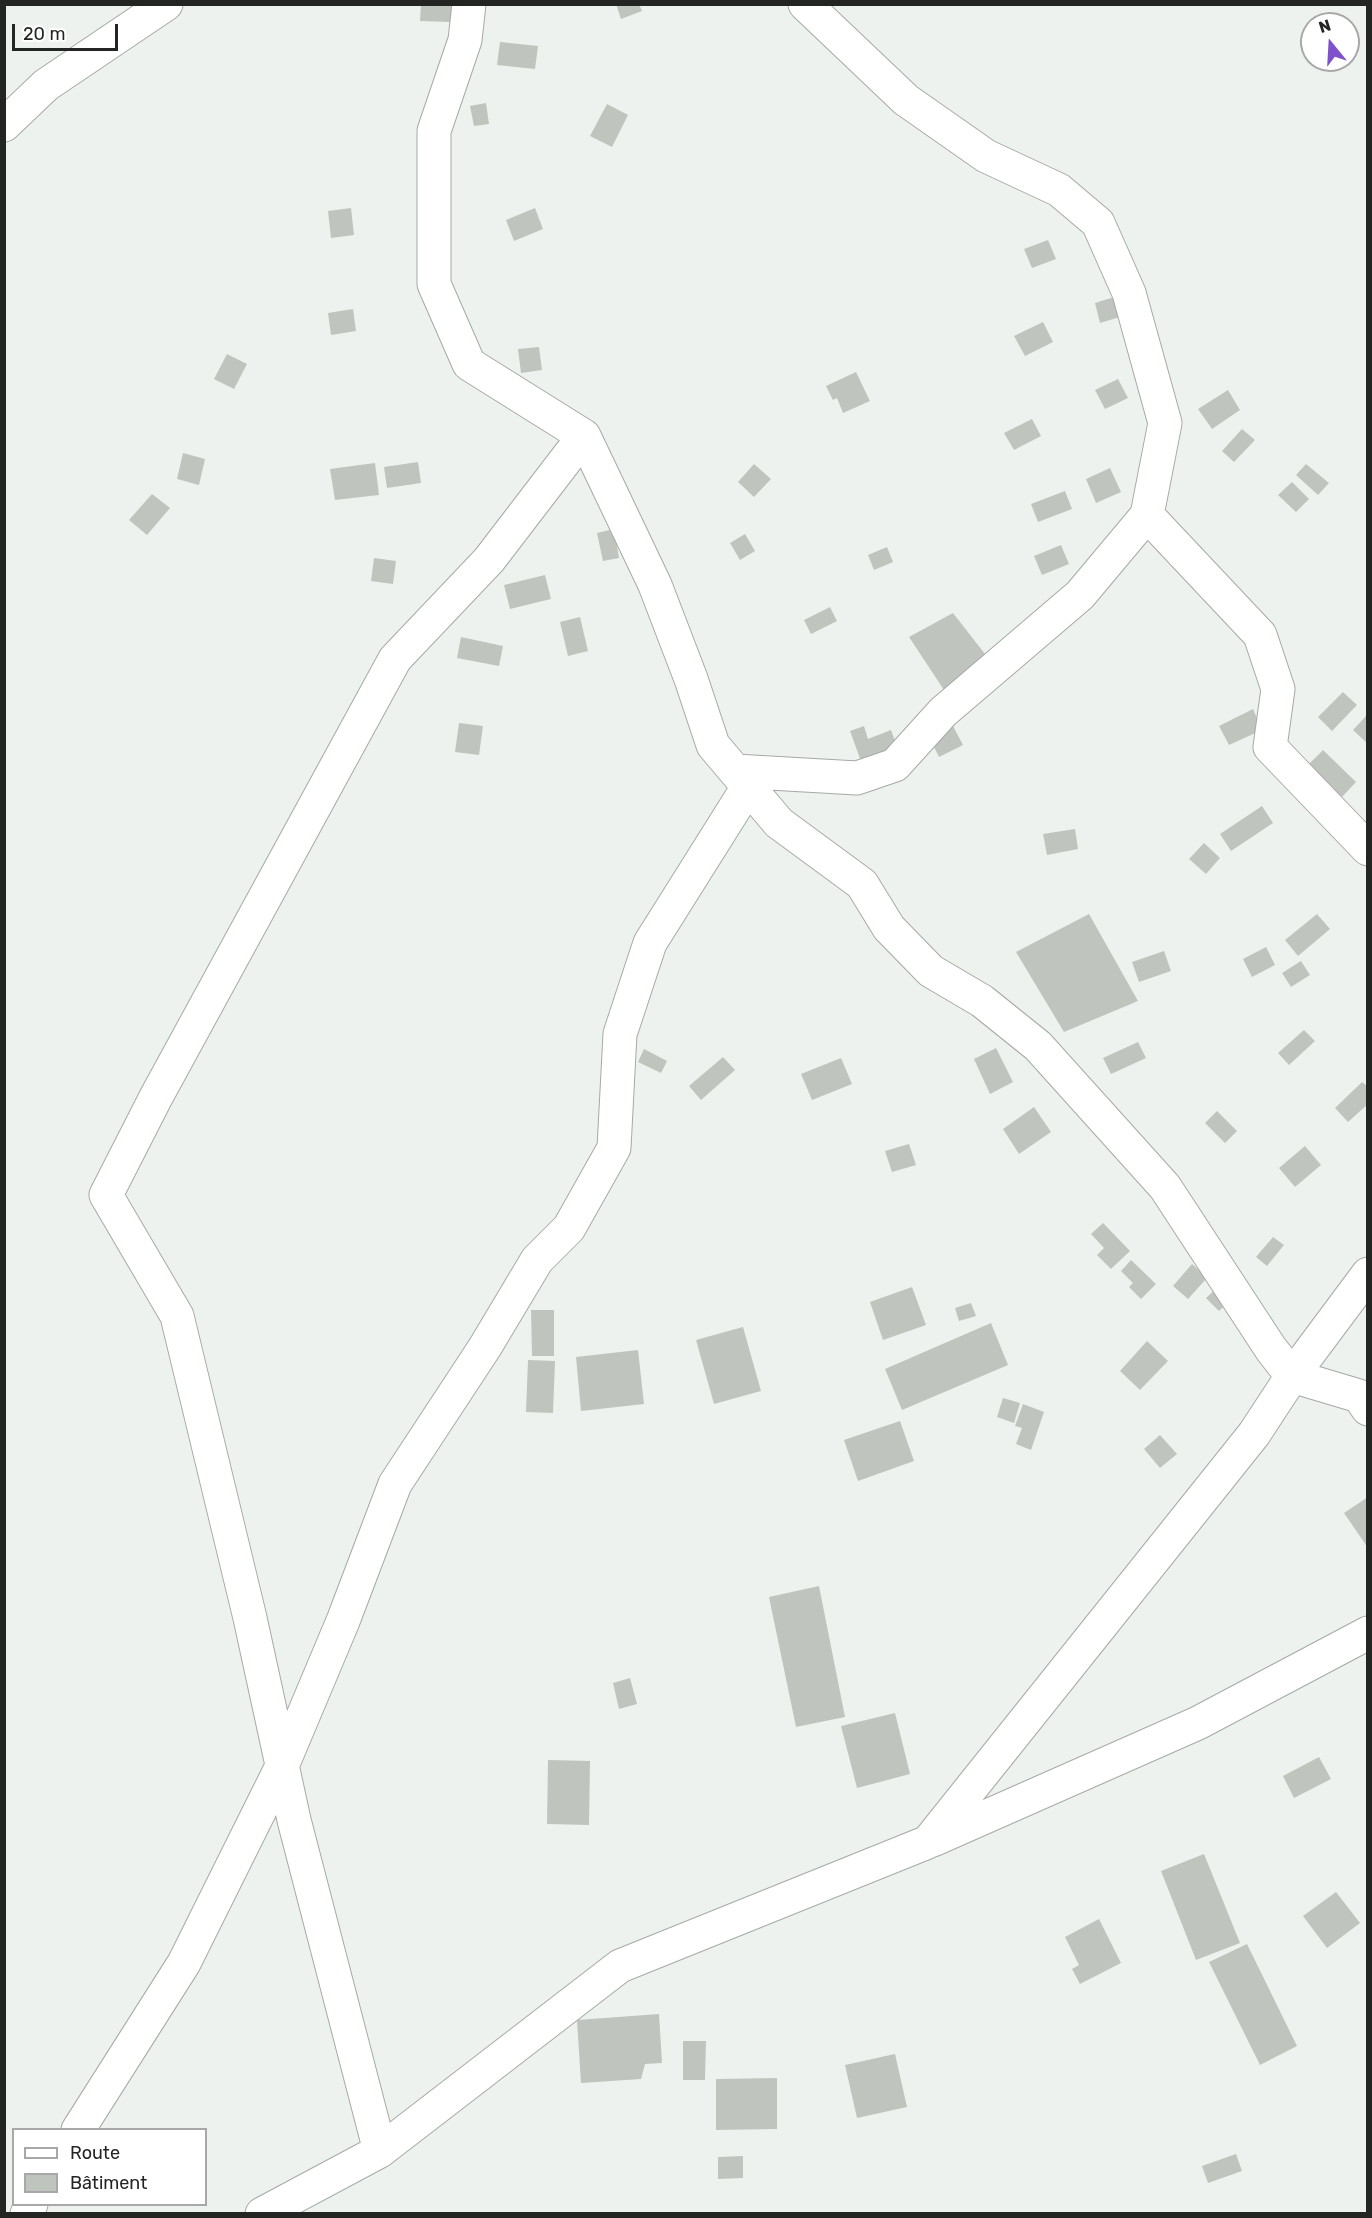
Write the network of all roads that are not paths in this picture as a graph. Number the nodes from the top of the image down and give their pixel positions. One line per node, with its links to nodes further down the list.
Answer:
1 (166, 4): 4 (street)
2 (469, 4): 5 (street)
3 (805, 4): 6 (street)
4 (4, 125)
5 (584, 436): 7 (street); 13 (street)
6 (1147, 514): 7 (street); 8 (street)
7 (742, 779): 10 (street); 13 (street)
8 (1368, 849)
9 (1368, 1274): 10 (street)
10 (1292, 1376): 11 (street); 14 (street)
11 (1368, 1409)
12 (1368, 1634): 14 (street)
13 (282, 1766): 15 (street); 16 (street)
14 (928, 1842): 16 (street)
15 (79, 2128)
16 (380, 2151): 17 (street)
17 (262, 2214)

